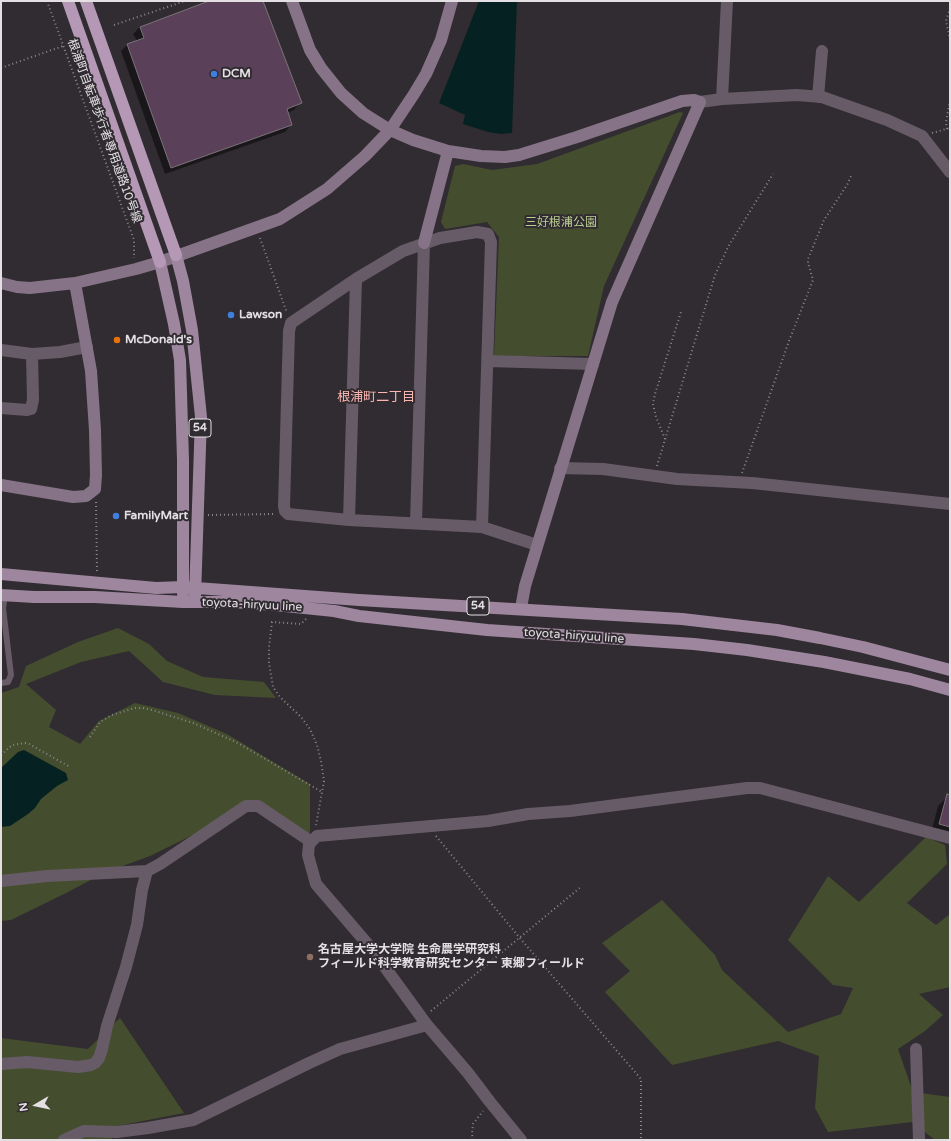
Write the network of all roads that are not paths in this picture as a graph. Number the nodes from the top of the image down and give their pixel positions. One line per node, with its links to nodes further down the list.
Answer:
1 (68, 1): 15 (highway, 54)
2 (86, 1): 14 (highway, 54)
3 (292, 1): 10 (street)
4 (452, 1): 10 (street)
5 (727, 1): 8 (street)
6 (822, 51): 7 (street)
7 (818, 97): 8 (street); 12 (street)
8 (722, 99): 9 (street)
9 (700, 102): 11 (street); 23 (street)
10 (390, 130): 11 (street); 14 (street)
11 (448, 151): 13 (street)
12 (950, 172)
13 (424, 243): 16 (street); 22 (street); 29 (street)
14 (176, 255): 15 (street); 34 (main road, toyota-hiryuu line / 54)
15 (160, 262): 18 (street); 33 (main road, 54)
16 (356, 279): 28 (street); 28 (street)
17 (1, 283): 18 (street)
18 (75, 283): 19 (street)
19 (87, 347): 21 (street); 26 (street)
20 (1, 350): 21 (street)
21 (32, 354): 24 (street)
22 (488, 361): 23 (street); 30 (street)
23 (593, 364): 25 (street)
24 (1, 408)
25 (560, 468): 27 (street); 31 (street)
26 (1, 485)
27 (950, 504)
28 (350, 520): 29 (street)
29 (416, 523): 30 (street)
30 (482, 527): 31 (street)
31 (537, 545): 37 (street)
32 (1, 574): 33 (main road, toyota-hiryuu line / 54)
33 (182, 587): 34 (main road, toyota-hiryuu line / 54); 36 (main road, 54)
34 (196, 588): 36 (main road, toyota-hiryuu line / 54); 37 (main road, toyota-hiryuu line / 54)
35 (3, 595): 36 (main road, toyota-hiryuu line / 54); 39 (lane)
36 (189, 602): 40 (main road, toyota-hiryuu line / 54)
37 (520, 608): 38 (main road, toyota-hiryuu line / 54)
38 (950, 670)
39 (1, 683)
40 (950, 690)
41 (314, 838): 42 (street); 43 (street); 45 (street)
42 (950, 838)
43 (147, 871): 44 (street); 47 (street)
44 (1, 881)
45 (424, 1021): 48 (street); 49 (street)
46 (916, 1049): 50 (street)
47 (1, 1064)
48 (64, 1140)
49 (521, 1140)
50 (919, 1140)

